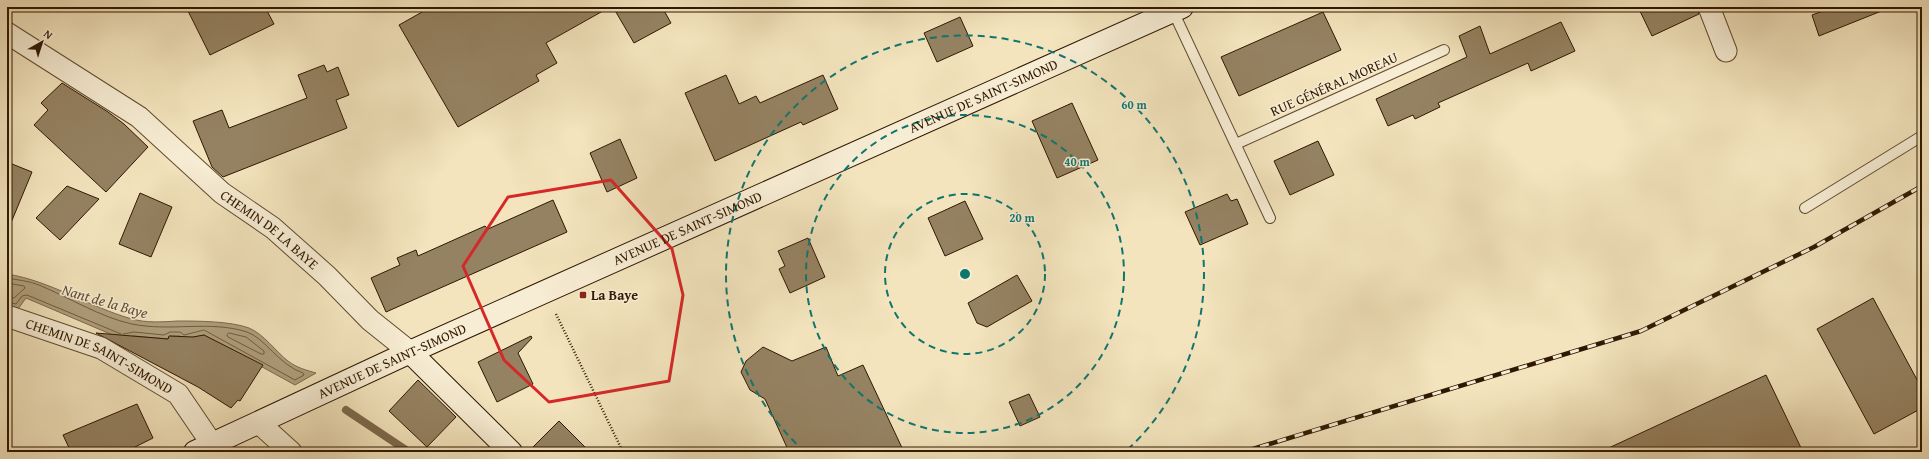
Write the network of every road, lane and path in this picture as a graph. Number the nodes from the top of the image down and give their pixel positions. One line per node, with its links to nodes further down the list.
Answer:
1 (1709, 7): 5 (street)
2 (1178, 9): 7 (lane); 10 (main road, AVENUE DE SAINT-SIMOND)
3 (7, 33): 12 (street, CHEMIN DE LA BAYE)
4 (1444, 50): 7 (lane, RUE GÉNÉRAL MOREAU)
5 (1726, 51)
6 (1922, 136): 8 (lane)
7 (1236, 144): 9 (lane)
8 (1805, 208)
9 (1270, 218)
10 (546, 292): 12 (main road, AVENUE DE SAINT-SIMOND); 17 (path)
11 (7, 316): 14 (street, CHEMIN DE SAINT-SIMOND)
12 (410, 352): 13 (main road, AVENUE DE SAINT-SIMOND); 16 (main road, CHEMIN DE LA BAYE)
13 (259, 423): 14 (main road, AVENUE DE SAINT-SIMOND); 15 (street)
14 (203, 448)
15 (291, 452)
16 (510, 452)
17 (623, 452)

